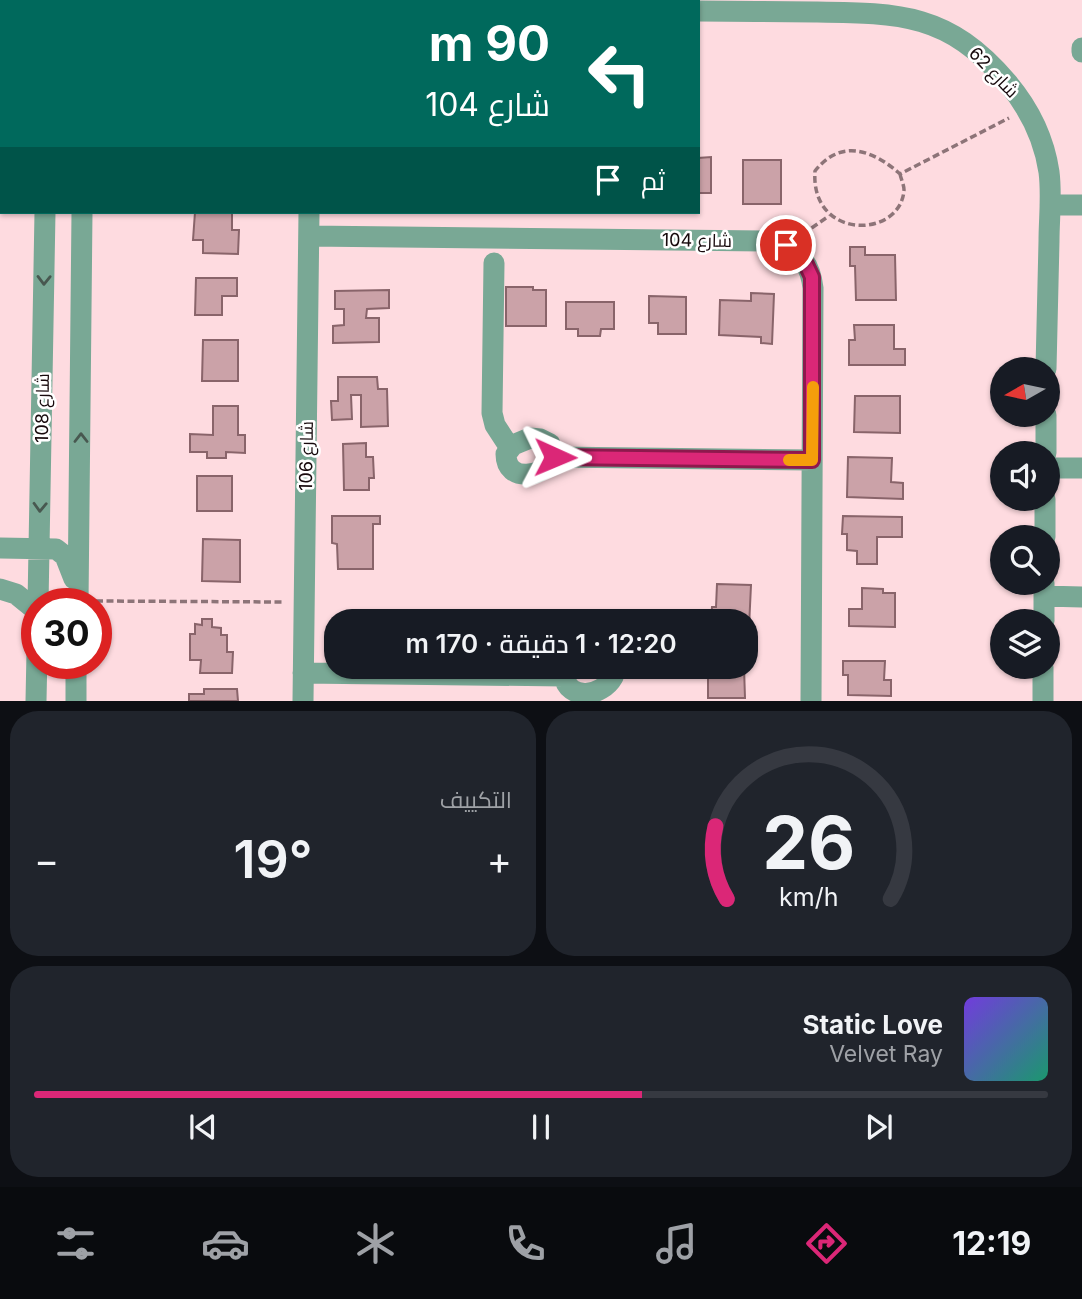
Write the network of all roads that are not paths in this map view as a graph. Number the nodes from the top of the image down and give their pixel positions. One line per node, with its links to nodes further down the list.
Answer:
1 (771, 6): 2 (street, شارع 62); 3 (street, شارع 62)
2 (700, 11)
3 (1049, 205): 4 (street); 10 (street, شارع 62)
4 (1082, 205)
5 (45, 214): 16 (street, شارع 108, one-way to 16)
6 (82, 214): 20 (street, one-way to 6)
7 (309, 214): 8 (street, شارع 106)
8 (309, 236): 13 (street, شارع 104); 25 (street, شارع 106)
9 (494, 263): 11 (street)
10 (1046, 357)
11 (509, 448): 12 (street); 12 (street)
12 (555, 457): 13 (street)
13 (812, 460): 35 (street)
14 (1060, 468): 15 (street)
15 (1082, 468)
16 (39, 547): 17 (street); 18 (street, شارع 108); 19 (street)
17 (0, 548)
18 (38, 588)
19 (75, 588)
20 (78, 588)
21 (0, 589): 24 (street)
22 (1060, 593): 23 (street)
23 (1082, 597)
24 (21, 598)
25 (303, 673): 26 (street); 34 (street, شارع 106)
26 (324, 673)
27 (36, 679): 32 (street)
28 (76, 679): 33 (street)
29 (568, 679): 30 (street)
30 (612, 679)
31 (1043, 679): 36 (street)
32 (36, 701)
33 (75, 701)
34 (303, 701)
35 (811, 701)
36 (1042, 701)

